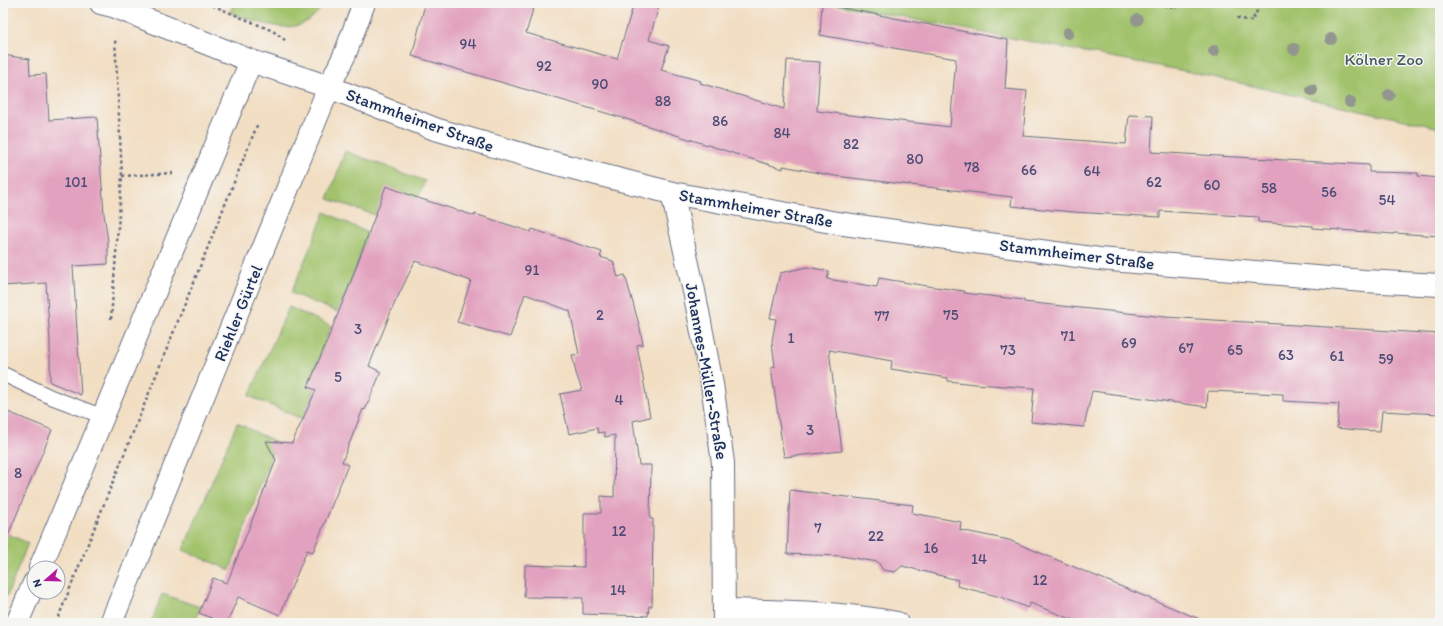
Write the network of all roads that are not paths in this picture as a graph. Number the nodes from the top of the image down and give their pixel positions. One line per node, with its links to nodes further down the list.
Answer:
1 (101, 3): 3 (street, Stammheimer Straße)
2 (364, 3): 4 (street, Riehler Gürtel)
3 (251, 61): 4 (street, Stammheimer Straße); 8 (street)
4 (329, 87): 5 (street, Stammheimer Straße); 13 (street, Riehler Gürtel)
5 (672, 193): 6 (street, Stammheimer Straße); 11 (street, Johannes-Müller-Straße)
6 (1440, 285)
7 (3, 374): 8 (lane)
8 (104, 416): 9 (street)
9 (43, 560)
10 (27, 600): 12 (street)
11 (724, 616): 14 (street)
12 (17, 623)
13 (111, 623)
14 (896, 623)

